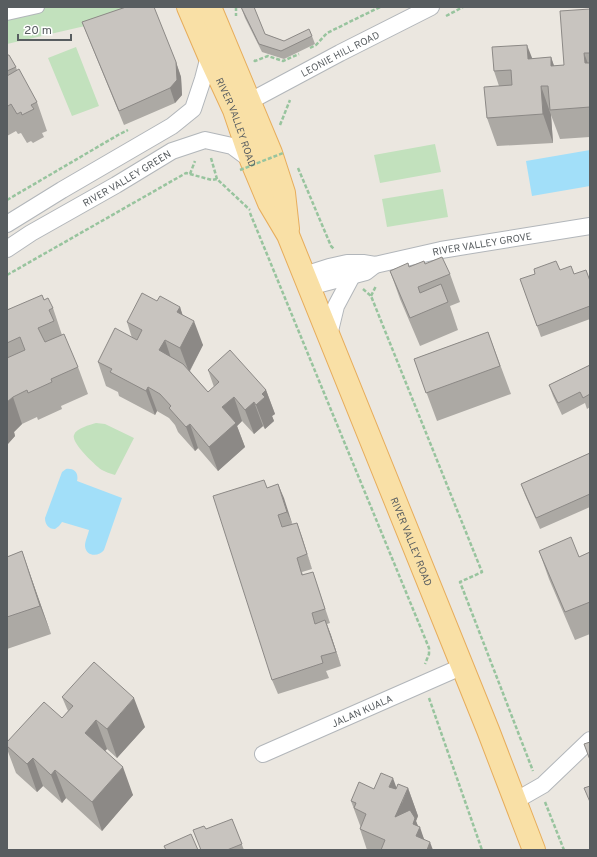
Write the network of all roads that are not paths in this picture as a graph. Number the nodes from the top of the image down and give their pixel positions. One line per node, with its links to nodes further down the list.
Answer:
1 (38, 7): 5 (street)
2 (188, 7): 6 (main road, RIVER VALLEY ROAD)
3 (210, 7): 7 (main road, RIVER VALLEY ROAD)
4 (431, 7): 7 (street, LEONIE HILL ROAD)
5 (7, 14)
6 (208, 56): 7 (main road, RIVER VALLEY ROAD); 9 (street)
7 (241, 106): 8 (main road, RIVER VALLEY ROAD); 11 (main road, RIVER VALLEY ROAD)
8 (246, 165): 11 (main road, RIVER VALLEY ROAD); 12 (street, RIVER VALLEY GREEN)
9 (7, 224)
10 (590, 226): 13 (street, RIVER VALLEY GROVE)
11 (288, 235): 14 (main road, RIVER VALLEY ROAD)
12 (7, 249)
13 (349, 270): 14 (street, RIVER VALLEY GROVE); 15 (street)
14 (307, 281): 15 (main road, RIVER VALLEY ROAD)
15 (329, 335): 16 (main road, RIVER VALLEY ROAD)
16 (461, 667): 18 (street, JALAN KUALA); 19 (main road, RIVER VALLEY ROAD)
17 (590, 740): 19 (street)
18 (263, 754)
19 (515, 801): 20 (main road, RIVER VALLEY ROAD)
20 (534, 850)

